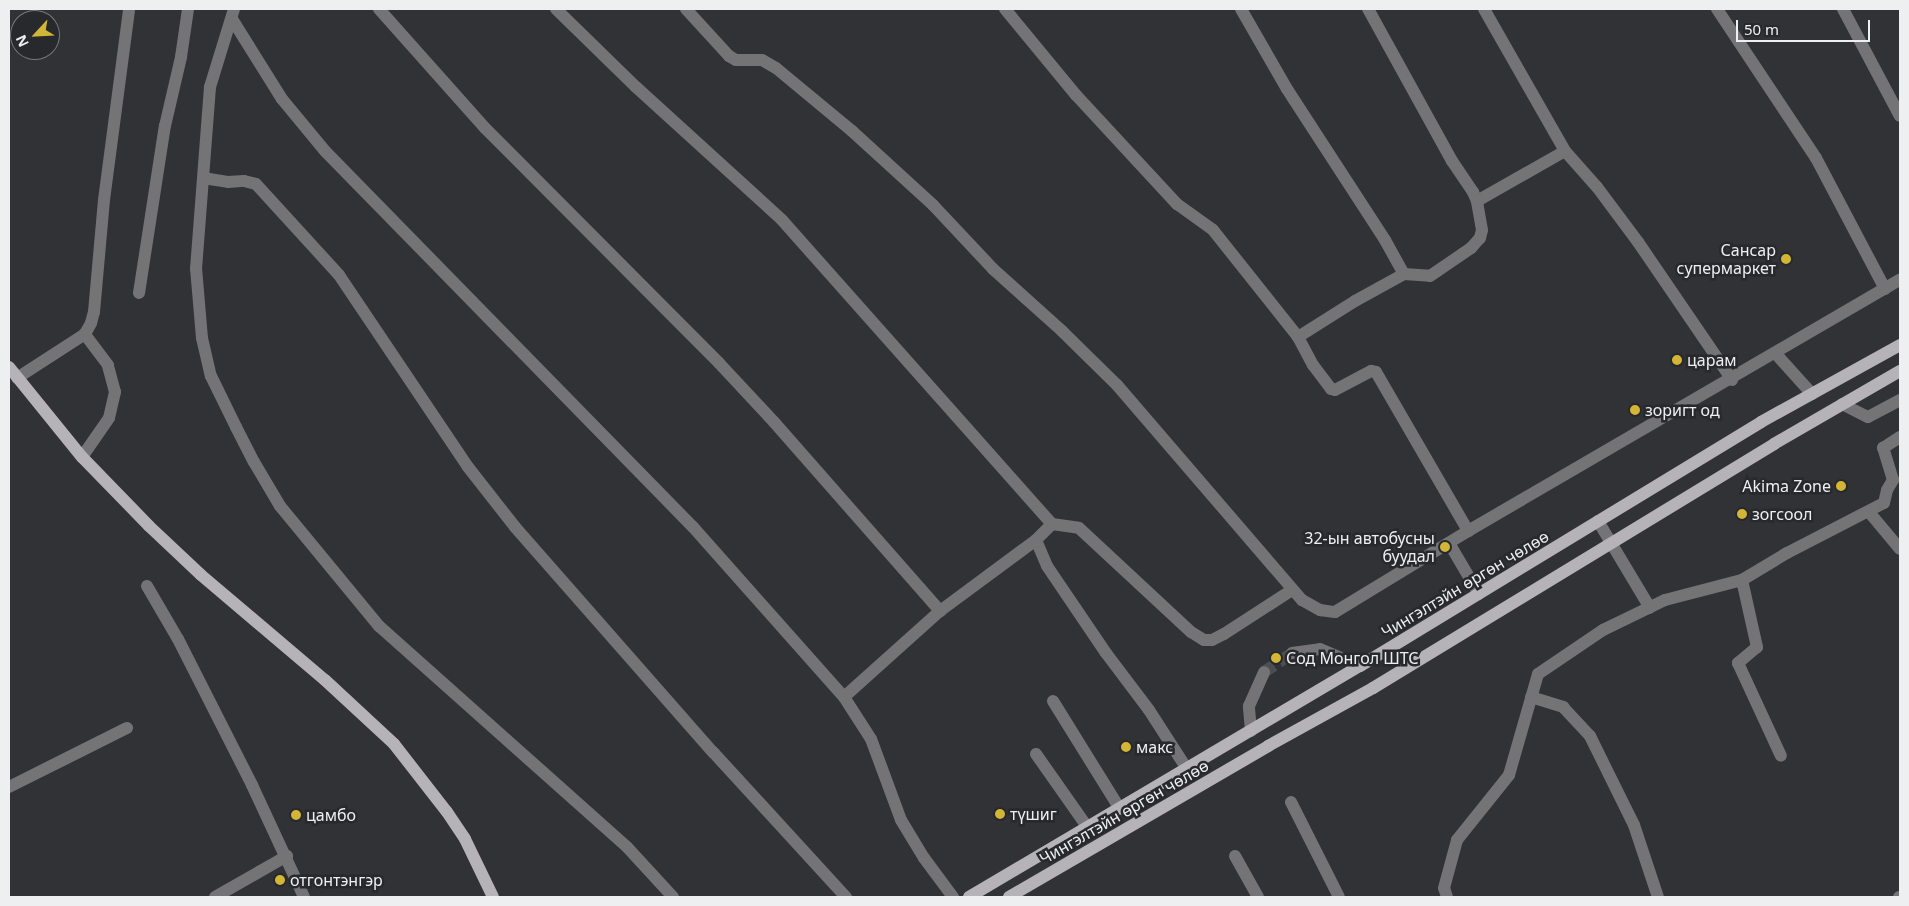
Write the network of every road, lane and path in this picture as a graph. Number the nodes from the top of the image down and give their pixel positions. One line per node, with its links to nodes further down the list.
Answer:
1 (129, 9): 21 (street)
2 (188, 9): 20 (street)
3 (379, 9): 47 (street)
4 (556, 9): 36 (street)
5 (686, 9): 44 (street)
6 (1005, 9): 22 (street)
7 (1241, 9): 17 (street)
8 (1368, 9): 16 (street)
9 (1484, 9): 14 (street)
10 (1717, 9): 19 (street)
11 (1843, 9): 13 (street)
12 (233, 14): 15 (street); 51 (street)
13 (1900, 116)
14 (1565, 151): 16 (street); 28 (street)
15 (203, 178): 68 (street); 69 (street)
16 (1477, 201): 17 (street)
17 (1404, 274): 22 (street)
18 (1900, 280): 19 (street)
19 (1885, 289): 24 (street)
20 (138, 293)
21 (85, 334): 27 (street); 33 (street)
22 (1298, 337): 37 (street)
23 (1900, 345): 29 (main road, Чингэлтэйн өргөн чөлөө)
24 (1776, 354): 28 (street); 29 (street)
25 (9, 367): 27 (main road)
26 (1900, 371): 31 (main road, Чингэлтэйн өргөн чөлөө)
27 (17, 378): 33 (main road)
28 (1732, 380): 37 (street)
29 (1812, 394): 35 (main road, Чингэлтэйн өргөн чөлөө)
30 (1900, 400): 31 (street)
31 (1842, 404): 40 (main road, Чингэлтэйн өргөн чөлөө)
32 (1900, 437): 34 (street)
33 (82, 457): 67 (main road)
34 (1869, 512): 41 (street); 42 (street)
35 (1598, 521): 40 (street); 45 (main road, Чингэлтэйн өргөн чөлөө)
36 (1052, 524): 38 (street); 44 (street)
37 (1468, 531): 39 (street)
38 (1036, 540): 47 (street); 58 (street)
39 (1449, 543): 44 (street); 45 (street)
40 (1612, 543): 46 (street); 72 (main road, Чингэлтэйн өргөн чөлөө)
41 (1900, 549)
42 (1742, 580): 46 (street); 57 (street)
43 (147, 586): 63 (street)
44 (1292, 590)
45 (1479, 594): 49 (main road, Чингэлтэйн өргөн чөлөө)
46 (1650, 608): 52 (street)
47 (940, 612): 51 (street)
48 (1292, 653): 49 (street)
49 (1360, 666): 55 (main road, Чингэлтэйн өргөн чөлөө)
50 (1264, 672): 55 (street)
51 (844, 697): 70 (street)
52 (1531, 698): 75 (street); 76 (street)
53 (1053, 701): 61 (street)
54 (127, 728): 59 (street)
55 (1251, 731): 58 (main road, Чингэлтэйн өргөн чөлөө)
56 (1036, 754): 62 (street)
57 (1781, 756)
58 (1187, 769): 61 (main road, Чингэлтэйн өргөн чөлөө)
59 (9, 787)
60 (1291, 802): 74 (street)
61 (1120, 809): 62 (main road, Чингэлтэйн өргөн чөлөө)
62 (1088, 828): 71 (main road, Чингэлтэйн өргөн чөлөө)
63 (287, 856): 65 (street); 66 (street)
64 (1235, 856): 73 (street)
65 (215, 897)
66 (304, 897)
67 (493, 897)
68 (673, 897)
69 (846, 897)
70 (953, 897)
71 (969, 897)
72 (1010, 897)
73 (1258, 897)
74 (1339, 897)
75 (1447, 897)
76 (1658, 897)

